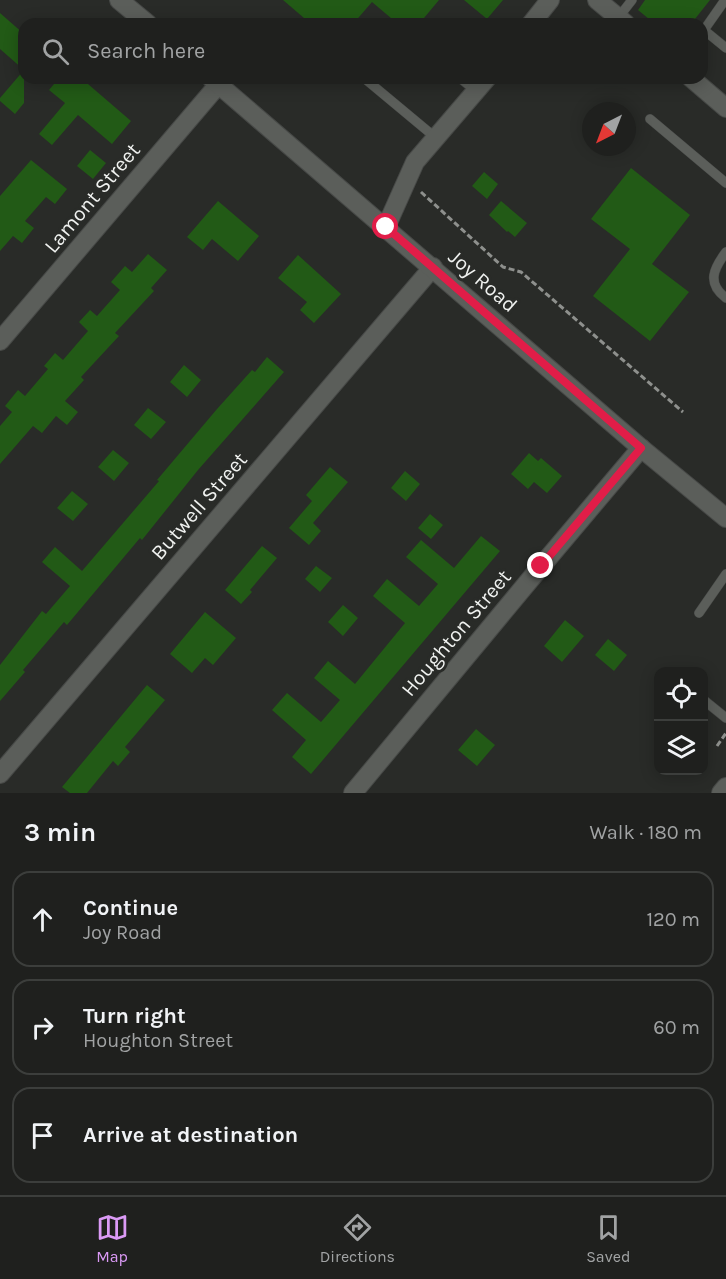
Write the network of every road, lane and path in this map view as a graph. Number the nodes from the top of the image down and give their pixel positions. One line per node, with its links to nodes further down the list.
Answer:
1 (120, 0): 6 (street)
2 (550, 0): 7 (street)
3 (597, 0): 8 (street)
4 (632, 0): 9 (lane)
5 (724, 0): 10 (lane)
6 (141, 18)
7 (536, 18)
8 (618, 18)
9 (623, 18)
10 (708, 24)
11 (708, 35): 12 (lane)
12 (726, 48)
13 (213, 84): 27 (street, Lamont Street)
14 (219, 84): 23 (street, Joy Road)
15 (371, 84): 20 (lane)
16 (698, 84): 18 (street)
17 (481, 85): 20 (street)
18 (726, 108)
19 (650, 119): 21 (lane)
20 (436, 138): 23 (street)
21 (726, 183)
22 (418, 189): 28 (path)
23 (386, 227): 25 (street, Joy Road)
24 (726, 252): 26 (lane)
25 (433, 267): 29 (street, Joy Road); 37 (street, Butwell Street)
26 (726, 298)
27 (0, 341)
28 (683, 412)
29 (641, 448): 30 (street, Joy Road); 39 (street, Houghton Street)
30 (726, 518)
31 (726, 574): 32 (lane)
32 (699, 613)
33 (708, 703): 34 (lane)
34 (726, 718)
35 (726, 733): 36 (path)
36 (717, 746)
37 (0, 774)
38 (726, 787): 40 (street)
39 (353, 793)
40 (721, 793)

